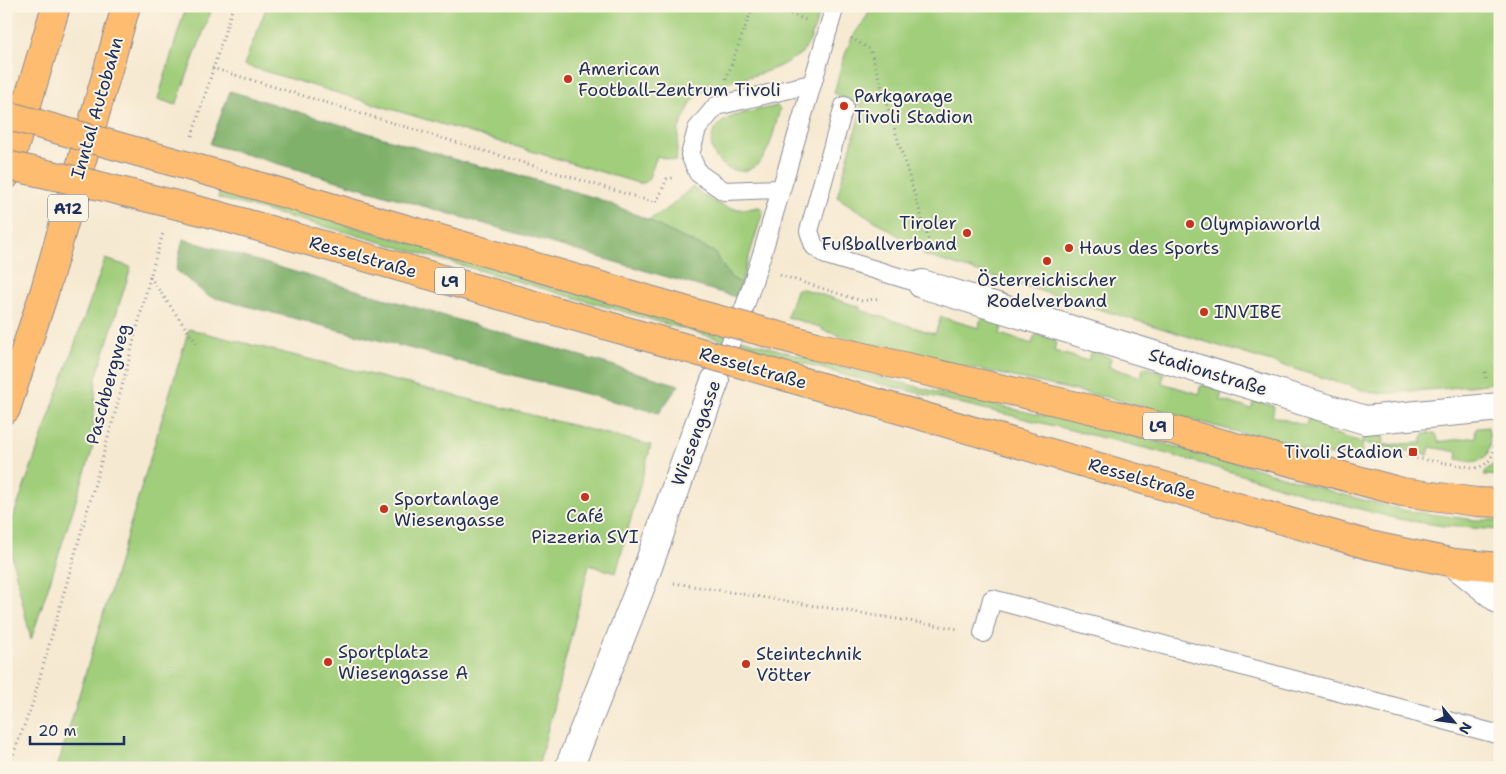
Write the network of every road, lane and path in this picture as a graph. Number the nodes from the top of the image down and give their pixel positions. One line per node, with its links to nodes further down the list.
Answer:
1 (56, 6): 17 (main road)
2 (126, 6): 28 (main road, Inntal Autobahn / A12)
3 (233, 6): 9 (path)
4 (752, 6): 11 (path)
5 (772, 6): 7 (path)
6 (835, 6): 7 (lane, Wiesengasse)
7 (828, 29): 10 (lane, Wiesengasse)
8 (845, 36): 20 (path)
9 (212, 68): 14 (path); 16 (path)
10 (811, 84): 11 (lane); 18 (lane, Wiesengasse)
11 (716, 106): 16 (lane)
12 (844, 106): 23 (lane)
13 (6, 115): 31 (main road, Resselstraße / L9, bridge)
14 (190, 144)
15 (6, 165): 33 (main road, Resselstraße / L9, bridge)
16 (698, 173): 18 (lane)
17 (6, 175)
18 (780, 188): 26 (lane, Wiesengasse)
19 (164, 230): 22 (path, Paschbergweg)
20 (932, 251)
21 (772, 273): 24 (path)
22 (150, 277): 25 (path); 39 (path, Paschbergweg)
23 (922, 284): 27 (street, Stadionstraße)
24 (862, 301)
25 (199, 347)
26 (715, 382): 40 (street, Wiesengasse)
27 (1500, 407)
28 (6, 410)
29 (1494, 435): 30 (path)
30 (1371, 451)
31 (1500, 502)
32 (1500, 553): 33 (street)
33 (1454, 563): 34 (main road, Resselstraße / L9); 36 (street)
34 (1500, 567)
35 (686, 585): 37 (path)
36 (1500, 600)
37 (983, 633): 38 (lane)
38 (1500, 735)
39 (8, 768)
40 (569, 768)

